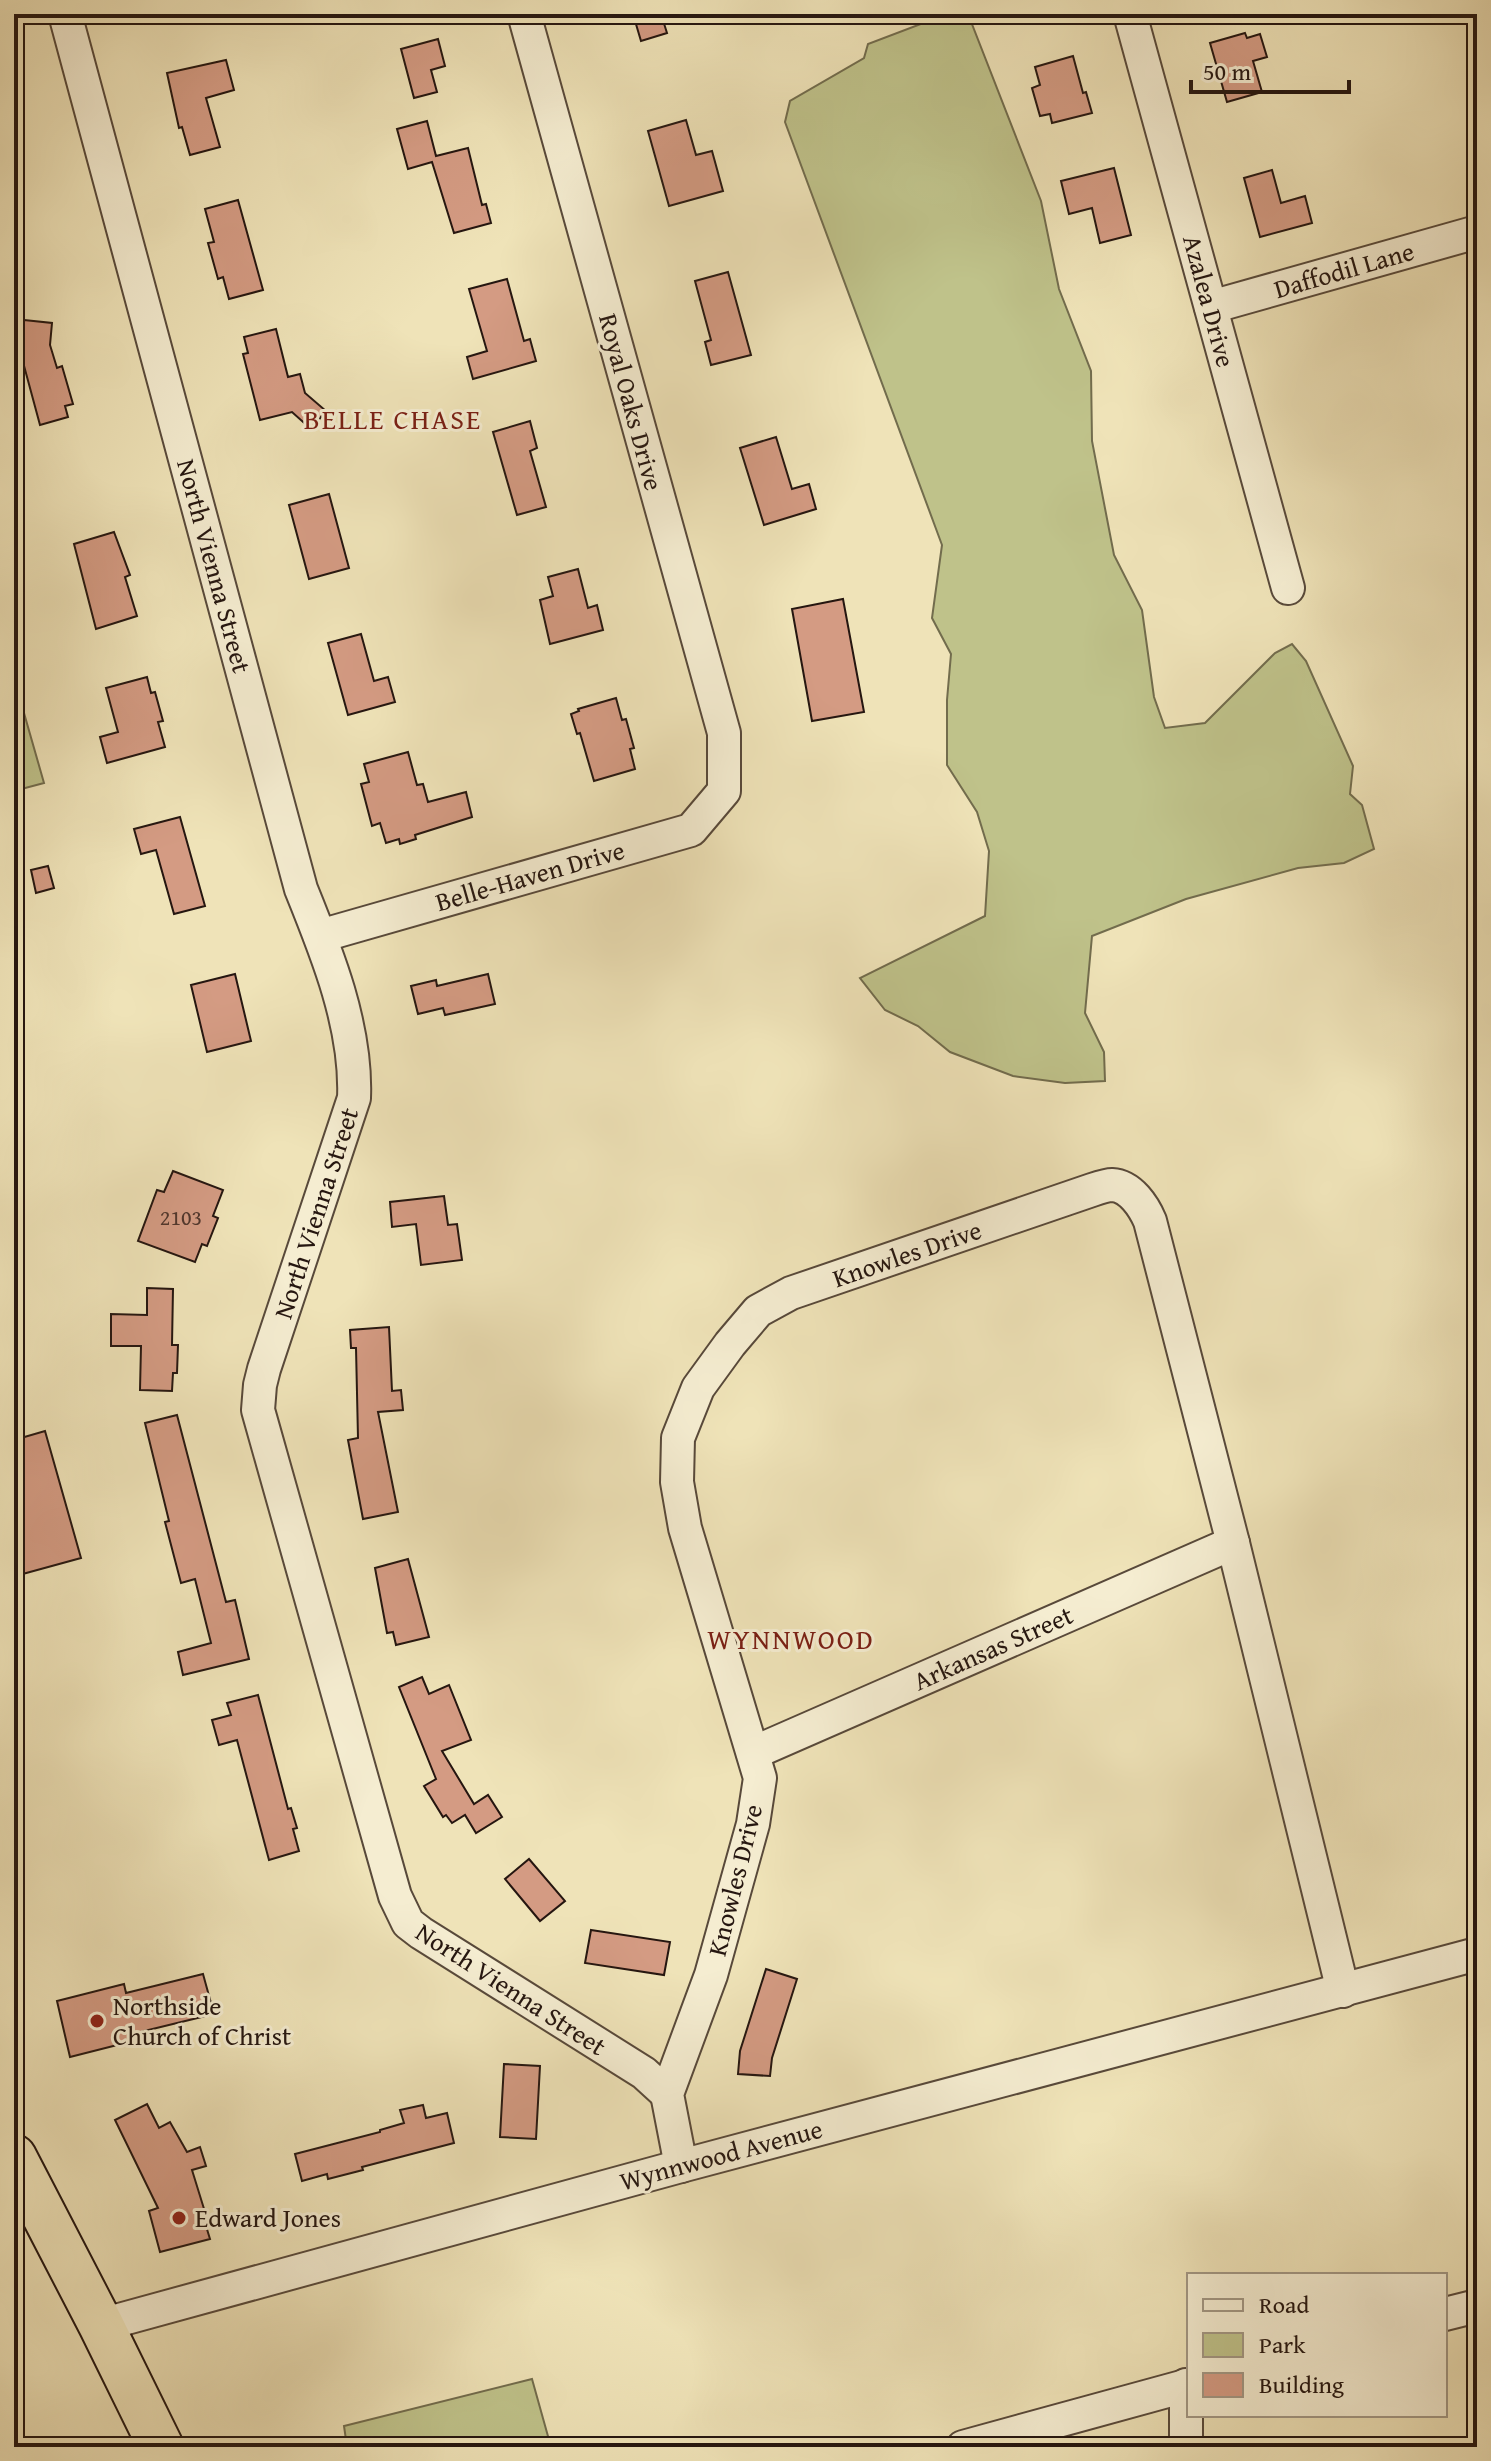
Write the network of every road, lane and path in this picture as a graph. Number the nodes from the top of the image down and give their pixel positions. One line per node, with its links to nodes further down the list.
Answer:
1 (65, 14): 8 (street, North Vienna Street)
2 (524, 14): 7 (street, Royal Oaks Drive)
3 (1130, 14): 5 (street, Azalea Drive)
4 (1477, 232): 5 (street, Daffodil Lane)
5 (1211, 307): 6 (street, Azalea Drive)
6 (1288, 588)
7 (724, 791): 8 (street, Belle-Haven Drive)
8 (320, 936): 13 (street, North Vienna Street)
9 (1233, 1543): 10 (street, Arkansas Street); 10 (street, Knowles Drive); 12 (street, Knowles Drive)
10 (753, 1753): 13 (street, Knowles Drive)
11 (1477, 1954): 12 (street, Wynnwood Avenue)
12 (1343, 1991): 15 (street, Wynnwood Avenue)
13 (667, 2094): 15 (street)
14 (14, 2157): 18 (highway)
15 (681, 2166): 18 (street, Wynnwood Avenue)
16 (1477, 2306): 17 (street)
17 (1447, 2314)
18 (101, 2325): 20 (highway)
19 (1187, 2385): 21 (street); 22 (street)
20 (161, 2447)
21 (963, 2447)
22 (1186, 2447)

